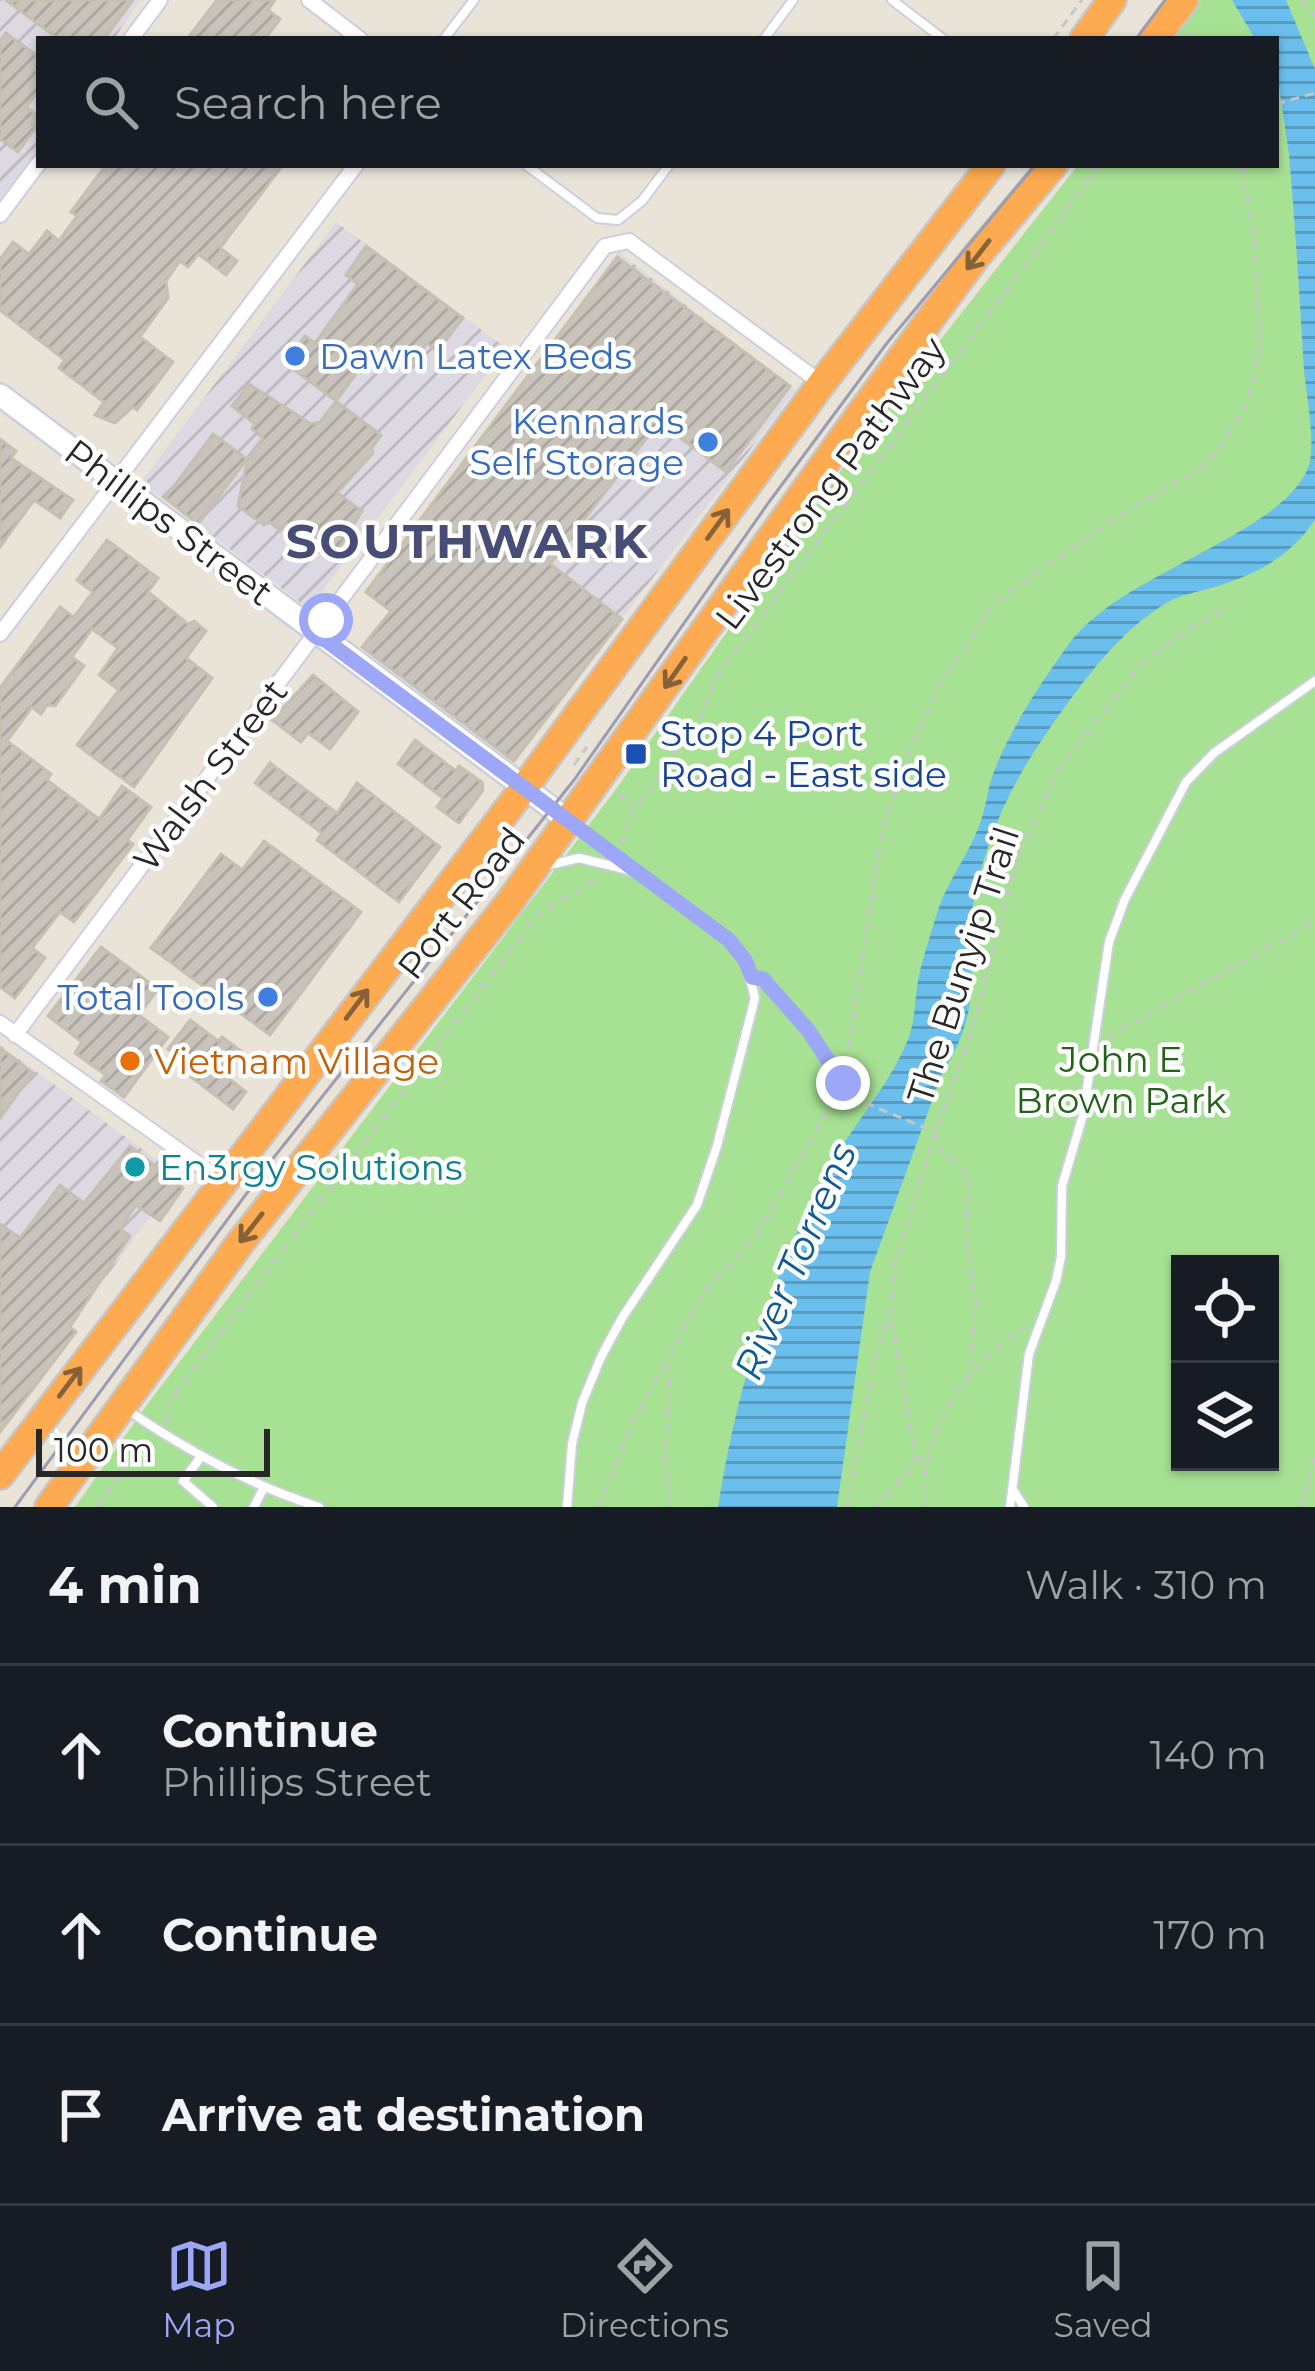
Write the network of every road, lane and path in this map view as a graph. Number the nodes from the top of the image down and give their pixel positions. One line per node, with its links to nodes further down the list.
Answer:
1 (160, 0): 11 (street)
2 (309, 0): 12 (street)
3 (474, 0): 13 (lane)
4 (793, 0): 14 (lane)
5 (892, 0): 15 (lane)
6 (1082, 0): 16 (path)
7 (1112, 0): 17 (highway)
8 (1184, 0): 18 (highway)
9 (1302, 0): 10 (path)
10 (1315, 16)
11 (133, 36)
12 (356, 36)
13 (447, 36)
14 (766, 36)
15 (939, 36)
16 (1056, 36)
17 (1086, 36)
18 (1156, 36)
19 (1315, 93): 20 (path)
20 (1279, 103)
21 (36, 167): 29 (street)
22 (354, 168): 32 (street)
23 (530, 168): 24 (lane)
24 (667, 168)
25 (989, 168): 30 (highway, Port Road)
26 (1050, 168): 42 (highway, Port Road, one-way to 42)
27 (1098, 168): 41 (path, Livestrong Pathway)
28 (1242, 168): 52 (path)
29 (0, 215)
30 (822, 383): 34 (street, Walsh Street); 39 (highway, Port Road, one-way to 30)
31 (0, 395): 32 (street, Phillips Street)
32 (116, 482): 34 (street, Phillips Street); 35 (street)
33 (1229, 606): 53 (path, The Bunyip Trail)
34 (316, 633): 39 (street, Phillips Street); 50 (street, Walsh Street)
35 (0, 634)
36 (1315, 681): 51 (lane)
37 (586, 747): 38 (path)
38 (574, 765)
39 (524, 788): 42 (street, Phillips Street); 54 (highway, Port Road, one-way to 39)
40 (616, 793): 41 (path)
41 (636, 807): 43 (path, Livestrong Pathway)
42 (569, 821): 45 (highway, Port Road); 46 (lane)
43 (621, 841)
44 (601, 868): 60 (path)
45 (532, 872): 46 (lane); 59 (highway, Port Road, one-way to 59)
46 (656, 883): 48 (lane)
47 (1315, 921): 51 (path)
48 (752, 977): 52 (path); 73 (lane)
49 (0, 1024): 50 (street)
50 (15, 1035): 54 (street)
51 (1095, 1043): 56 (lane)
52 (843, 1083): 53 (path); 57 (path)
53 (935, 1132): 55 (path, The Bunyip Trail); 58 (path)
54 (222, 1181): 65 (highway, Port Road, one-way to 54)
55 (890, 1309): 64 (path); 76 (path)
56 (1040, 1319): 58 (path); 67 (lane)
57 (671, 1354): 74 (path); 75 (path)
58 (969, 1375): 61 (path)
59 (123, 1406): 60 (lane); 68 (highway, Port Road)
60 (158, 1431): 62 (lane); 69 (path)
61 (931, 1448): 64 (path); 78 (path)
62 (200, 1458): 66 (lane); 70 (lane)
63 (1315, 1458): 81 (path)
64 (916, 1462): 77 (path)
65 (0, 1475)
66 (264, 1487): 71 (lane); 72 (lane)
67 (1012, 1488): 79 (lane); 80 (lane)
68 (49, 1507)
69 (96, 1507)
70 (214, 1507)
71 (254, 1507)
72 (319, 1507)
73 (567, 1507)
74 (599, 1507)
75 (671, 1507)
76 (847, 1507)
77 (875, 1507)
78 (925, 1507)
79 (1010, 1507)
80 (1024, 1507)
81 (1301, 1507)

